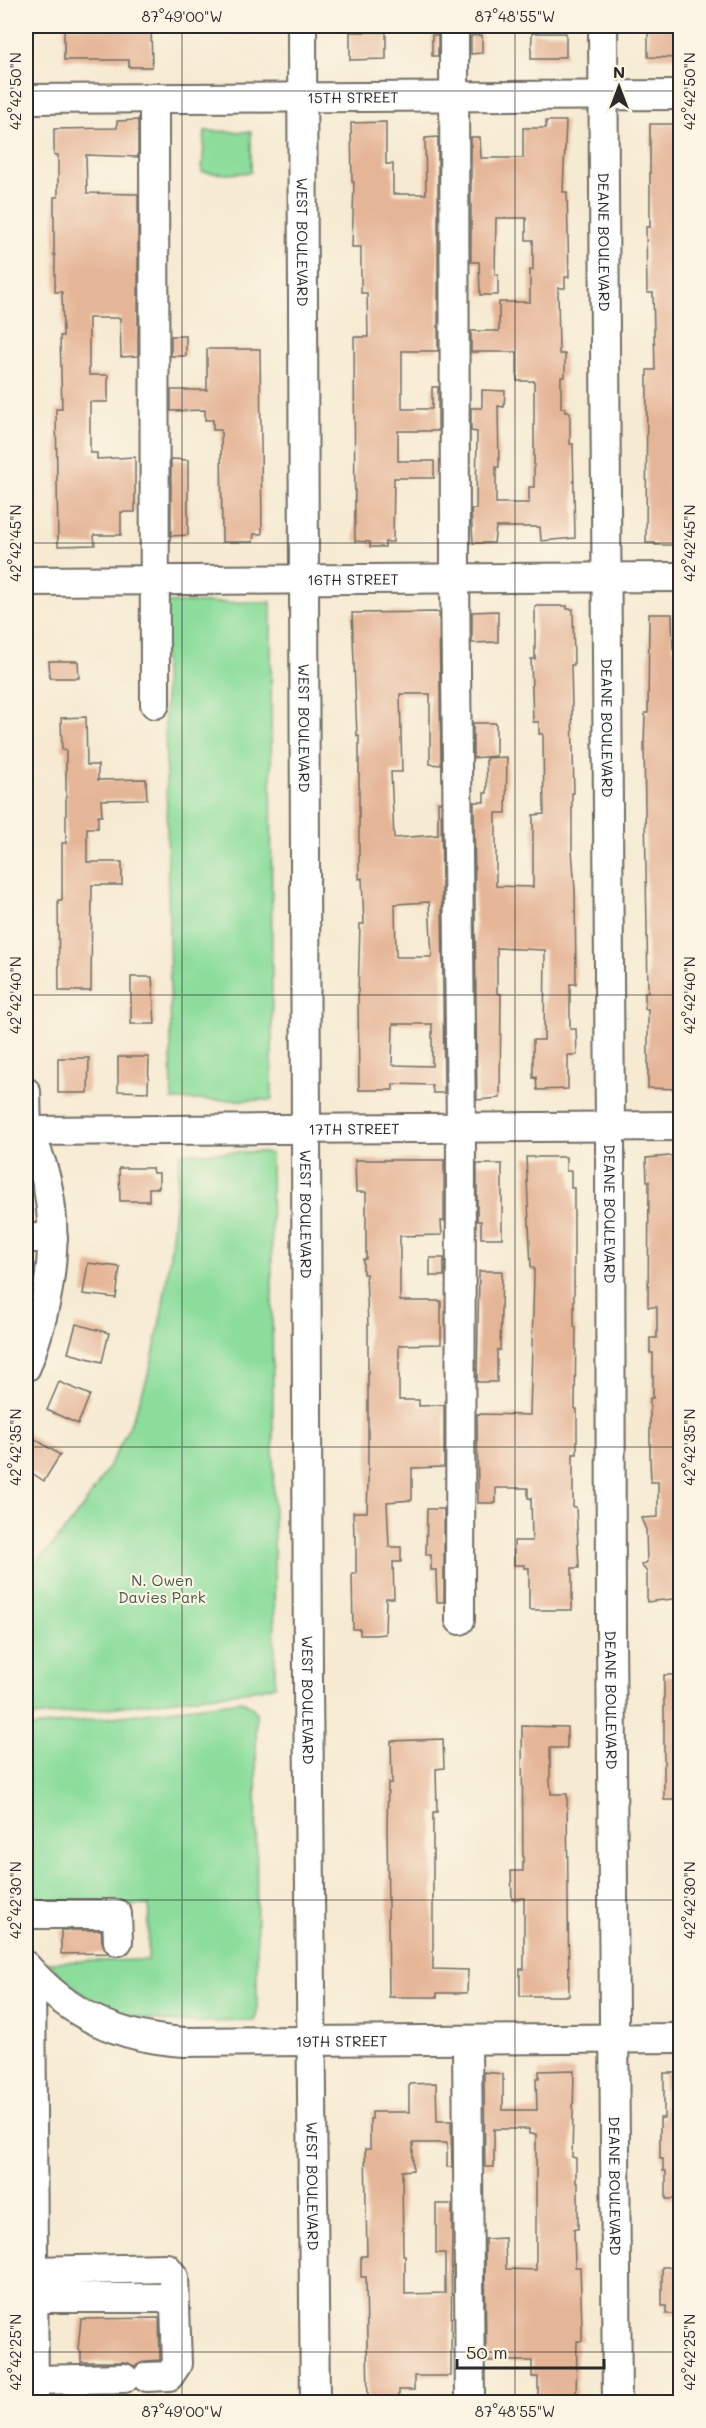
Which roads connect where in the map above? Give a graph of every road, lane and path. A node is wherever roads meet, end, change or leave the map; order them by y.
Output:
1 (302, 26) edge
2 (454, 26) edge
3 (603, 26) edge
4 (603, 95) junction
5 (681, 95) edge
6 (455, 96) junction
7 (303, 97) junction
8 (154, 98) junction
9 (26, 99) edge
10 (607, 577) junction
11 (681, 577) edge
12 (455, 578) junction
13 (305, 579) junction
14 (156, 580) junction
15 (26, 581) edge
16 (155, 704) dead end
17 (26, 1092) edge
18 (681, 1126) edge
19 (461, 1128) junction
20 (610, 1128) junction
21 (26, 1130) edge
22 (308, 1130) junction
23 (39, 1238) edge
24 (26, 1367) edge
25 (460, 1620) dead end
26 (26, 1914) edge
27 (118, 1941) dead end
28 (28, 1969) edge
29 (681, 2038) edge
30 (615, 2039) junction
31 (467, 2040) junction
32 (313, 2041) junction
33 (33, 2285) junction
34 (174, 2298) junction
35 (34, 2391) edge
36 (315, 2403) edge
37 (470, 2403) edge
38 (617, 2403) edge

1 - 7 street, WEST BOULEVARD
2 - 6 street
3 - 4 street, DEANE BOULEVARD
4 - 5 street, 15TH STREET
4 - 6 street, 15TH STREET
4 - 10 street, DEANE BOULEVARD
6 - 7 street, 15TH STREET
6 - 12 street
7 - 8 street, 15TH STREET
7 - 13 street, WEST BOULEVARD
8 - 9 street, 15TH STREET
8 - 14 street
10 - 11 street, 16TH STREET
10 - 12 street, 16TH STREET
10 - 20 street, DEANE BOULEVARD
12 - 13 street, 16TH STREET
12 - 19 street
13 - 14 street, 16TH STREET
13 - 22 street, WEST BOULEVARD
14 - 15 street, 16TH STREET
14 - 16 street
17 - 21 street
18 - 20 street, 17TH STREET
19 - 20 street, 17TH STREET
19 - 22 street, 17TH STREET
19 - 25 street
20 - 30 street, DEANE BOULEVARD
21 - 22 street, 17TH STREET
21 - 23 street
22 - 32 street, WEST BOULEVARD
23 - 24 street
26 - 27 street
28 - 32 street, 19TH STREET
28 - 33 street
29 - 30 street, 19TH STREET
30 - 31 street, 19TH STREET
30 - 38 street, DEANE BOULEVARD
31 - 32 street, 19TH STREET
31 - 37 street
32 - 36 street, WEST BOULEVARD
33 - 34 street
33 - 34 street
33 - 35 street
34 - 35 street

